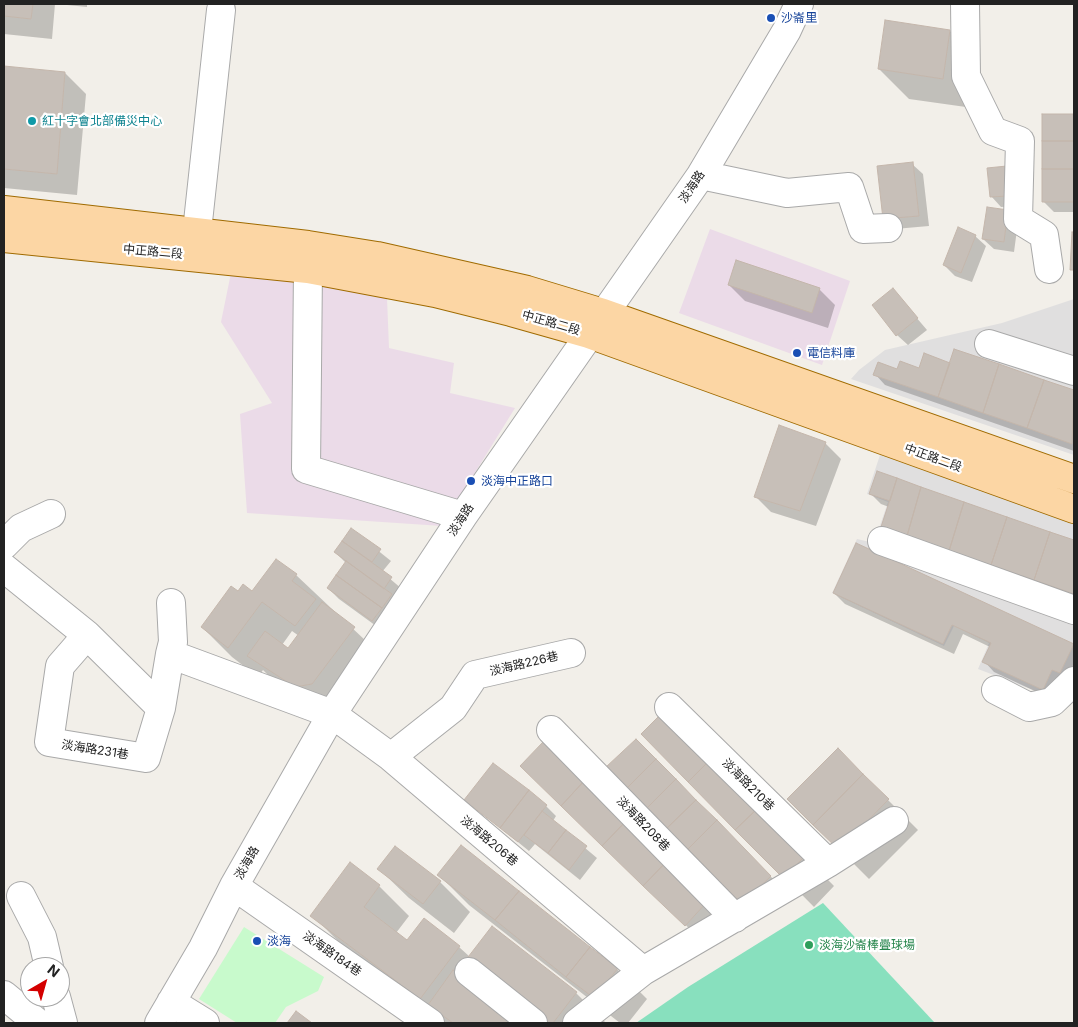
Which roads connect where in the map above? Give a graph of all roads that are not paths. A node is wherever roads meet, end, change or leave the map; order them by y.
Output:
1 (799, 4) edge
2 (966, 4) edge
3 (221, 10) dead end
4 (701, 175) junction
5 (4, 210) edge
6 (888, 228) dead end
7 (197, 231) junction
8 (4, 238) edge
9 (308, 269) junction
10 (1050, 269) dead end
11 (596, 324) junction
12 (989, 344) dead end
13 (1074, 371) edge
14 (1074, 479) edge
15 (1074, 508) edge
16 (51, 514) dead end
17 (464, 516) junction
18 (882, 541) dead end
19 (4, 545) edge
20 (4, 568) edge
21 (171, 603) dead end
22 (1074, 610) edge
23 (87, 634) junction
24 (571, 653) dead end
25 (170, 654) junction
26 (1074, 681) edge
27 (996, 690) dead end
28 (669, 707) dead end
29 (161, 708) junction
30 (332, 714) junction
31 (551, 730) dead end
32 (390, 757) junction
33 (894, 821) dead end
34 (828, 863) junction
35 (234, 886) junction
36 (21, 896) dead end
37 (735, 918) junction
38 (47, 957) edge
39 (643, 971) junction
40 (469, 972) dead end
41 (4, 995) edge
42 (59, 1007) edge
43 (165, 1013) edge
44 (427, 1022) edge
45 (38, 1023) edge
46 (63, 1023) edge
47 (205, 1023) edge
48 (533, 1023) edge
49 (577, 1023) edge

1 - 4 street, 淡海路
2 - 10 street
3 - 7 street
4 - 6 street
4 - 11 street, 淡海路
5 - 7 main road, 中正路二段
7 - 11 main road, 中正路二段
8 - 9 main road, 中正路二段
9 - 11 main road, 中正路二段
9 - 17 street
11 - 14 main road, 中正路二段
11 - 15 main road, 中正路二段
11 - 17 street, 淡海路
12 - 13 street
16 - 19 street
17 - 30 street, 淡海路
18 - 22 street
20 - 23 street
21 - 25 street, 淡海路231巷
23 - 29 street
23 - 29 street, 淡海路231巷
24 - 32 street, 淡海路226巷
25 - 29 street, 淡海路231巷
25 - 30 street
26 - 27 street
28 - 34 street, 淡海路210巷
30 - 32 street, 淡海路206巷
30 - 35 street, 淡海路
31 - 37 street, 淡海路208巷
32 - 39 street, 淡海路206巷
33 - 34 street
34 - 37 street
35 - 43 street, 淡海路
35 - 44 street, 淡海路184巷
36 - 38 street
37 - 39 street
39 - 49 street
40 - 48 street
41 - 45 street
42 - 46 street
43 - 47 street

